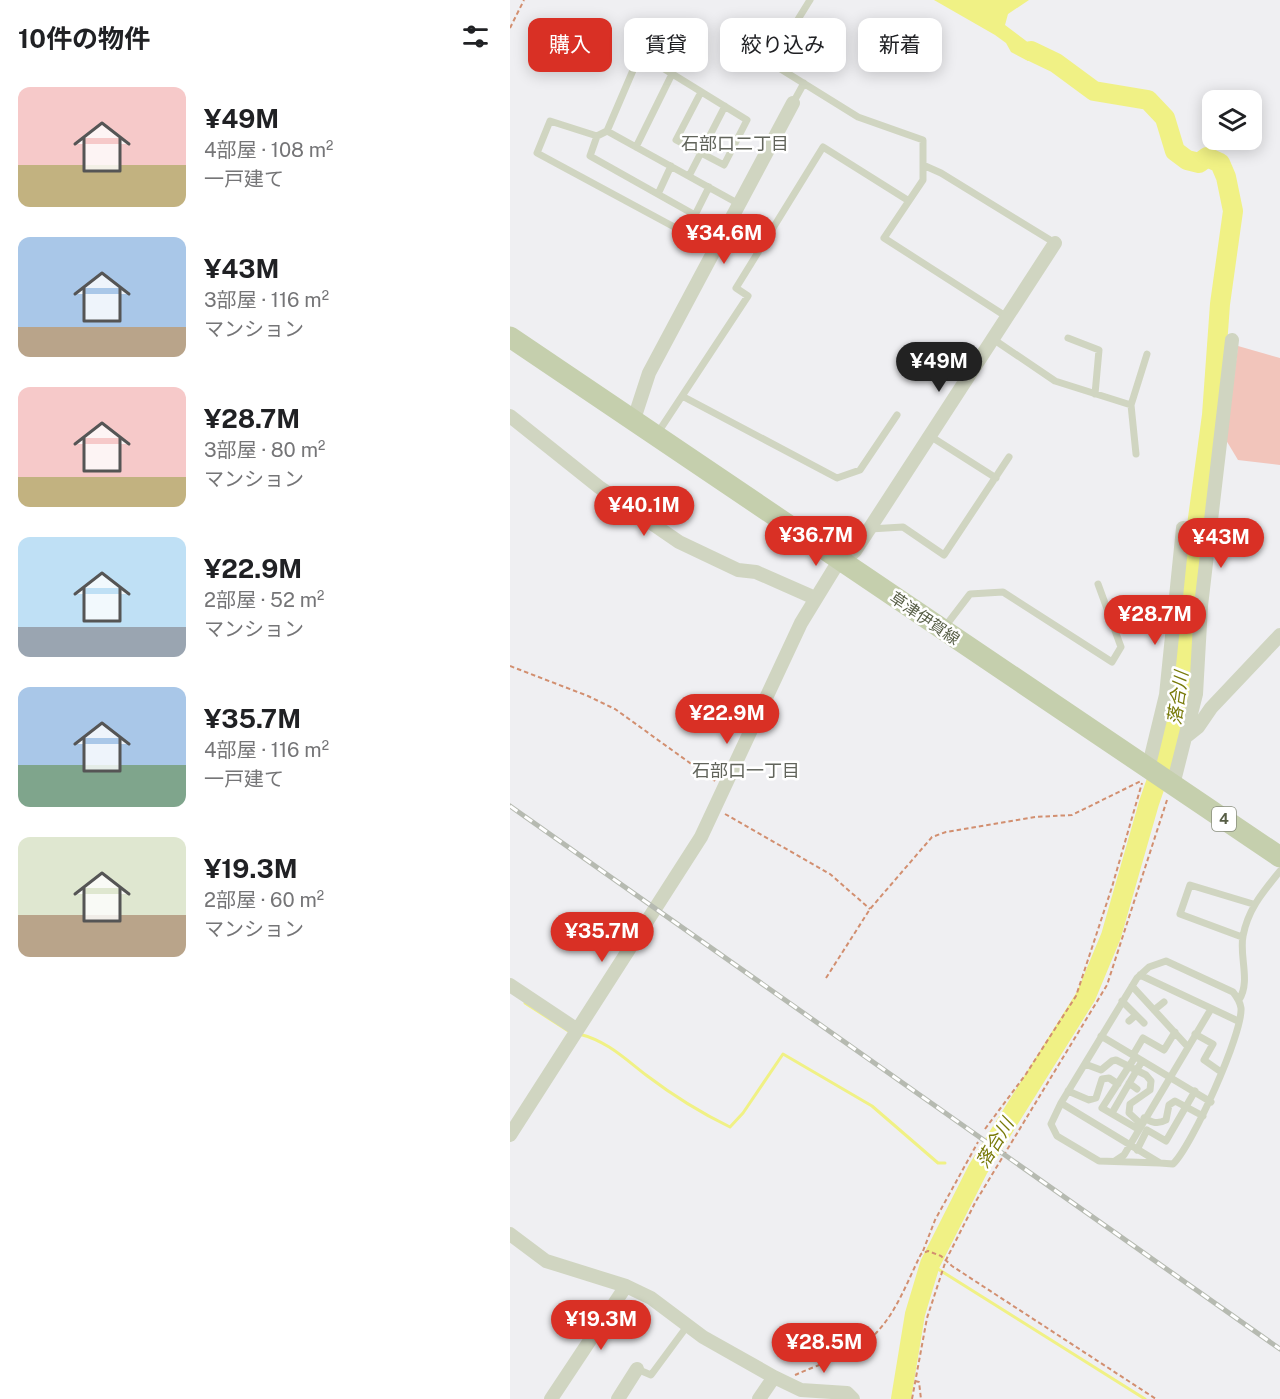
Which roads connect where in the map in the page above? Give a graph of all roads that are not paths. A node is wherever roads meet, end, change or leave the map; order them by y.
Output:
1 (810, 0) edge
2 (672, 74) junction
3 (804, 83) junction
4 (701, 92) junction
5 (794, 103) joint
6 (725, 106) junction
7 (607, 131) junction
8 (597, 136) junction
9 (636, 147) junction
10 (702, 153) junction
11 (923, 165) junction
12 (671, 166) junction
13 (690, 176) junction
14 (709, 187) junction
15 (657, 194) junction
16 (909, 201) junction
17 (739, 204) junction
18 (702, 242) dead end
19 (1055, 243) joint
20 (1007, 317) junction
21 (510, 337) edge
22 (1068, 338) dead end
23 (993, 339) junction
24 (1232, 340) dead end
25 (1147, 354) dead end
26 (1095, 394) junction
27 (682, 396) junction
28 (1131, 405) junction
29 (897, 415) dead end
30 (510, 416) edge
31 (634, 419) junction
32 (657, 434) junction
33 (930, 436) junction
34 (1136, 454) dead end
35 (1009, 457) dead end
36 (996, 478) junction
37 (1183, 528) dead end
38 (870, 529) junction
39 (843, 562) junction
40 (1098, 584) dead end
41 (815, 598) junction
42 (943, 630) junction
43 (1280, 635) edge
44 (1188, 735) junction
45 (1157, 777) junction
46 (1280, 857) edge
47 (1280, 872) edge
48 (1253, 904) junction
49 (1242, 937) junction
50 (1140, 975) junction
51 (510, 985) edge
52 (1132, 986) junction
53 (1239, 1000) junction
54 (1122, 1001) junction
55 (1164, 1002) dead end
56 (1211, 1009) junction
57 (1154, 1010) junction
58 (1136, 1015) junction
59 (1238, 1021) junction
60 (1129, 1022) dead end
61 (1144, 1023) dead end
62 (576, 1029) junction
63 (1175, 1032) junction
64 (1195, 1034) junction
65 (1101, 1036) junction
66 (1188, 1047) junction
67 (1137, 1057) junction
68 (1084, 1064) junction
69 (1132, 1069) junction
70 (1221, 1072) junction
71 (1170, 1077) junction
72 (1129, 1083) junction
73 (1118, 1084) junction
74 (1137, 1089) dead end
75 (1068, 1091) junction
76 (1195, 1091) junction
77 (1211, 1102) junction
78 (1061, 1103) junction
79 (1186, 1106) junction
80 (1112, 1113) junction
81 (1203, 1116) junction
82 (1141, 1124) junction
83 (510, 1136) edge
84 (1128, 1145) junction
85 (1137, 1150) junction
86 (1114, 1161) junction
87 (1160, 1163) junction
88 (510, 1234) edge
89 (626, 1286) junction
90 (688, 1325) junction
91 (637, 1369) joint
92 (774, 1377) junction
93 (551, 1399) edge
94 (618, 1399) edge
95 (759, 1399) edge
96 (853, 1399) edge

1 - 3 lane
2 - 4 lane
2 - 7 lane
2 - 9 lane
3 - 5 lane
3 - 11 lane
4 - 6 lane
4 - 10 lane
5 - 17 street
6 - 10 lane
6 - 10 lane
7 - 8 lane
7 - 9 lane
8 - 15 lane
8 - 18 lane
9 - 12 lane
10 - 13 lane
11 - 16 lane
11 - 19 lane
12 - 13 lane
12 - 15 lane
13 - 14 lane
14 - 15 lane
14 - 17 lane
16 - 20 lane
16 - 27 lane
17 - 31 street
19 - 20 street
20 - 23 street
21 - 31 main road, 草津伊賀線 / 4
22 - 26 lane
23 - 26 lane
23 - 33 street
24 - 44 street
25 - 28 lane
26 - 28 lane
27 - 29 lane
27 - 32 lane
28 - 34 lane
30 - 41 street
31 - 32 main road, 草津伊賀線 / 4
32 - 39 main road, 草津伊賀線 / 4
33 - 36 lane
33 - 38 street
35 - 36 lane
36 - 38 lane
37 - 45 street
38 - 39 street
39 - 41 street
39 - 42 main road, 草津伊賀線 / 4
40 - 42 lane
41 - 62 street
42 - 45 main road, 草津伊賀線 / 4
43 - 44 street
44 - 45 street
45 - 46 main road, 草津伊賀線 / 4
47 - 48 lane
48 - 49 lane
48 - 49 lane
49 - 53 lane
50 - 52 lane
50 - 53 lane
50 - 56 lane
51 - 62 street
52 - 54 lane
52 - 57 lane
53 - 59 lane
54 - 58 lane
54 - 65 lane
55 - 57 lane
56 - 59 lane
56 - 64 lane
57 - 63 lane
58 - 60 lane
58 - 61 lane
59 - 70 lane
62 - 83 street
63 - 66 lane
63 - 67 lane
64 - 66 lane
64 - 70 lane
65 - 67 lane
65 - 68 lane
66 - 71 lane
67 - 69 lane
67 - 71 lane
68 - 69 lane
68 - 75 lane
69 - 72 lane
69 - 73 lane
69 - 82 lane
70 - 77 lane
71 - 76 lane
71 - 82 lane
72 - 74 lane
72 - 80 lane
73 - 75 lane
73 - 80 lane
75 - 78 lane
76 - 77 lane
76 - 79 lane
77 - 81 lane
78 - 84 lane
78 - 86 lane
79 - 81 lane
79 - 82 lane
79 - 85 lane
80 - 82 lane
81 - 87 lane
82 - 84 lane
84 - 85 lane
84 - 86 lane
85 - 87 lane
86 - 87 lane
88 - 89 street
89 - 90 street
89 - 93 street
90 - 91 lane
90 - 92 street
91 - 94 street
92 - 95 street
92 - 96 street

